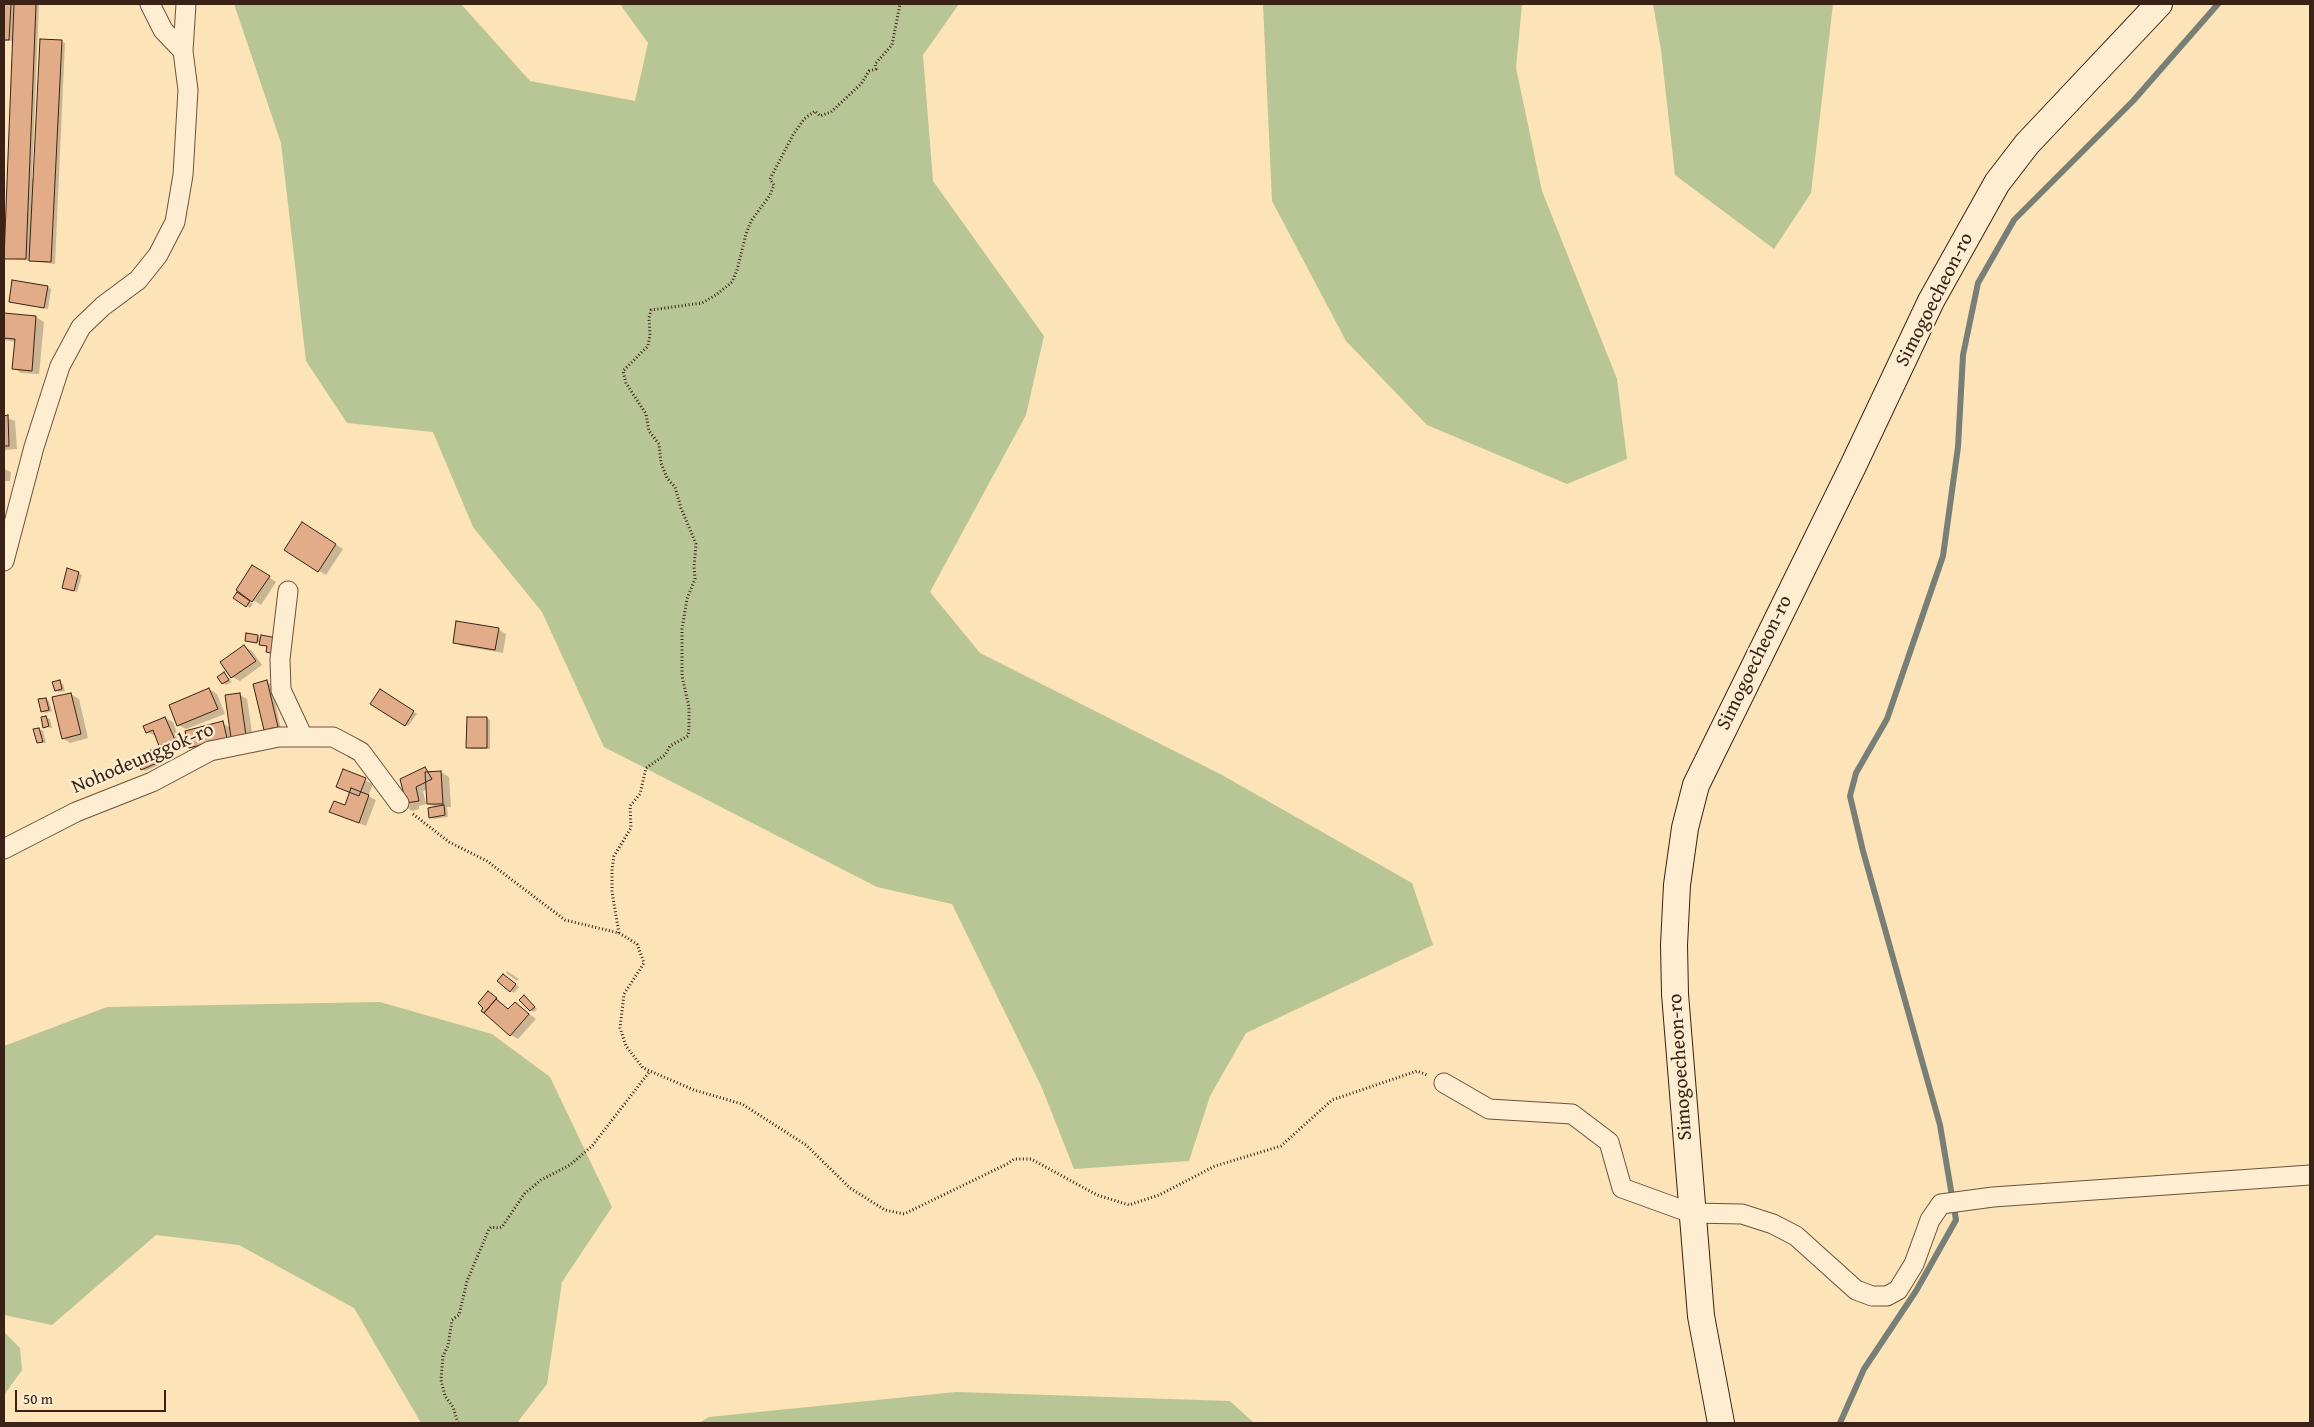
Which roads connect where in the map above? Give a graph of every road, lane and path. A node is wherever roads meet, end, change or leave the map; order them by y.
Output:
1 (150, 4) edge
2 (186, 4) edge
3 (900, 4) edge
4 (2159, 4) edge
5 (183, 51) junction
6 (4, 561) edge
7 (288, 591) dead end
8 (303, 737) junction
9 (399, 803) joint
10 (4, 849) edge
11 (619, 933) junction
12 (650, 1071) junction
13 (1444, 1083) joint
14 (2310, 1175) edge
15 (1691, 1213) junction
16 (458, 1423) edge
17 (1721, 1423) edge

1 - 5 street
2 - 5 street
3 - 11 path
4 - 15 street, Simogoecheon-ro
5 - 6 street
7 - 8 street
8 - 9 street, Nohodeunggok-ro
8 - 10 street, Nohodeunggok-ro
9 - 11 path
11 - 12 path
12 - 13 path
12 - 16 path
13 - 15 street
14 - 15 street
15 - 17 street, Simogoecheon-ro

